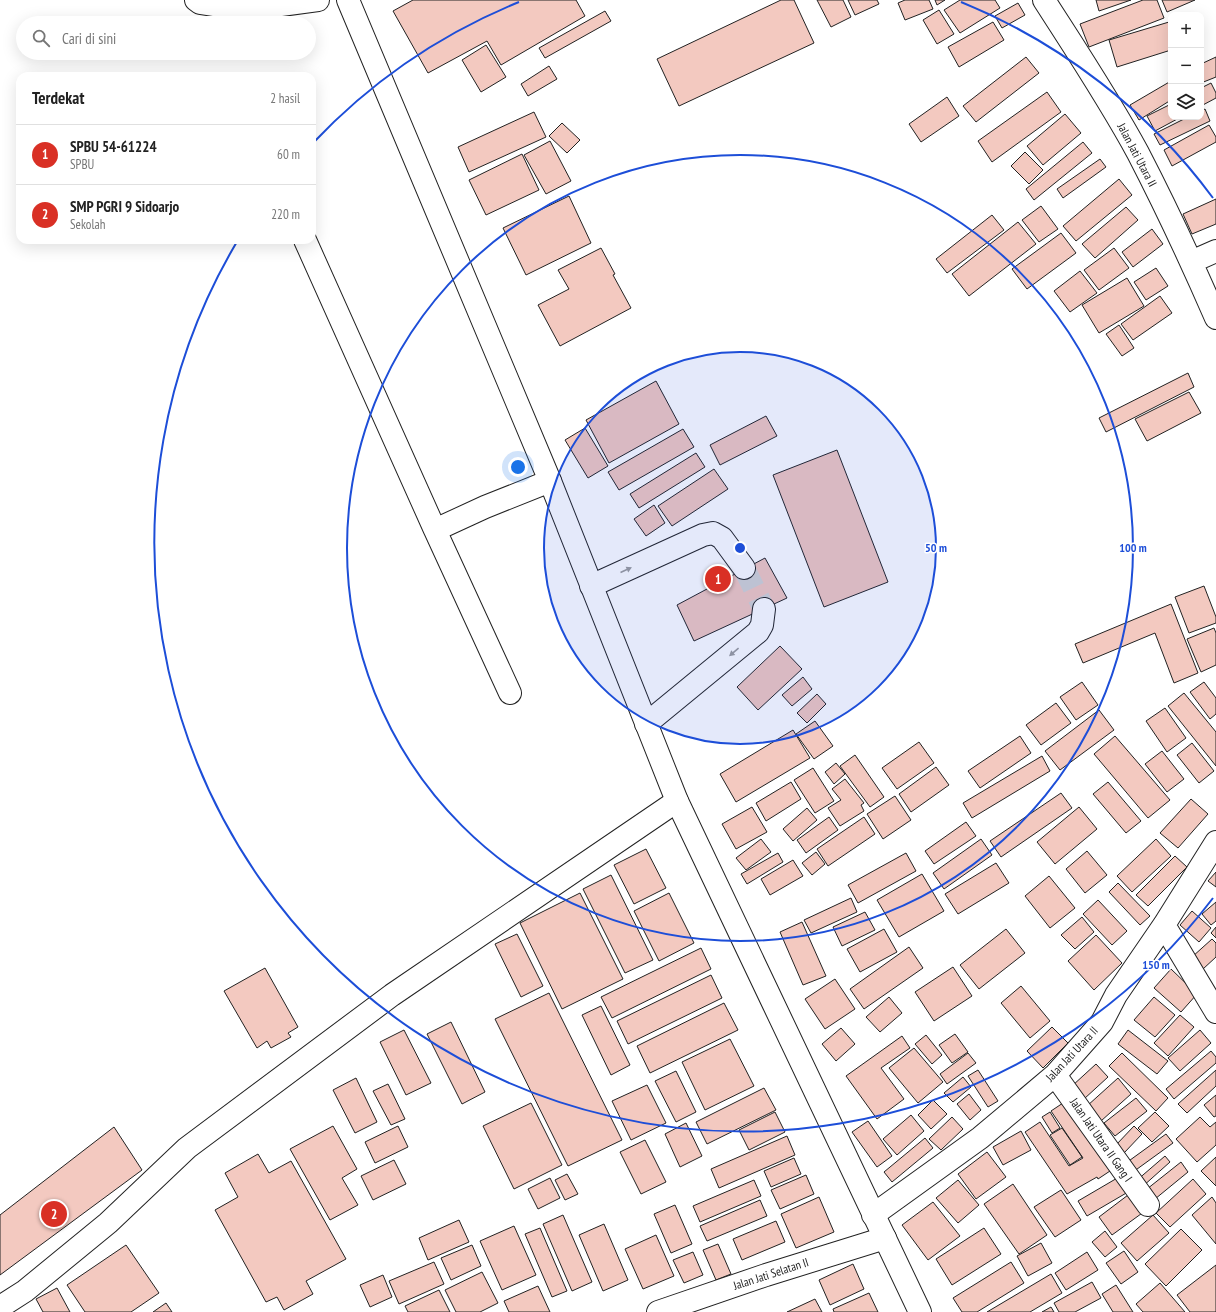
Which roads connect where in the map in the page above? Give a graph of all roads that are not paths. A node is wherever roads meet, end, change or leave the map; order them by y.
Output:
1 (196, 0) edge
2 (318, 0) edge
3 (348, 0) edge
4 (1044, 0) edge
5 (308, 244) edge
6 (1216, 251) edge
7 (1191, 262) junction
8 (1216, 318) edge
9 (550, 481) junction
10 (435, 530) junction
11 (744, 568) tunnel mouth
12 (591, 586) junction
13 (764, 609) tunnel mouth
14 (510, 693) dead end
15 (646, 724) junction
16 (677, 801) junction
17 (1216, 842) edge
18 (1164, 925) junction
19 (1216, 1012) edge
20 (1055, 1075) junction
21 (1148, 1205) dead end
22 (873, 1214) junction
23 (884, 1238) junction
24 (0, 1306) edge
25 (658, 1312) edge
26 (920, 1312) edge

1 - 2 street
3 - 9 street
4 - 7 street, Jalan Jati Utara II
5 - 10 street
6 - 7 street
7 - 8 street, Jalan Jati Utara II
9 - 10 street
9 - 12 street
10 - 14 street
12 -> 11 street
12 - 15 street
13 -> 15 street
15 - 16 street
16 - 22 street
16 - 24 street
17 - 18 street, Jalan Jati Utara II
18 - 19 street
18 - 20 street, Jalan Jati Utara II
20 - 21 street, Jalan Jati Utara II Gang I
20 - 22 street, Jalan Jati Utara II
22 - 23 street
23 - 25 street, Jalan Jati Selatan II
23 - 26 street

